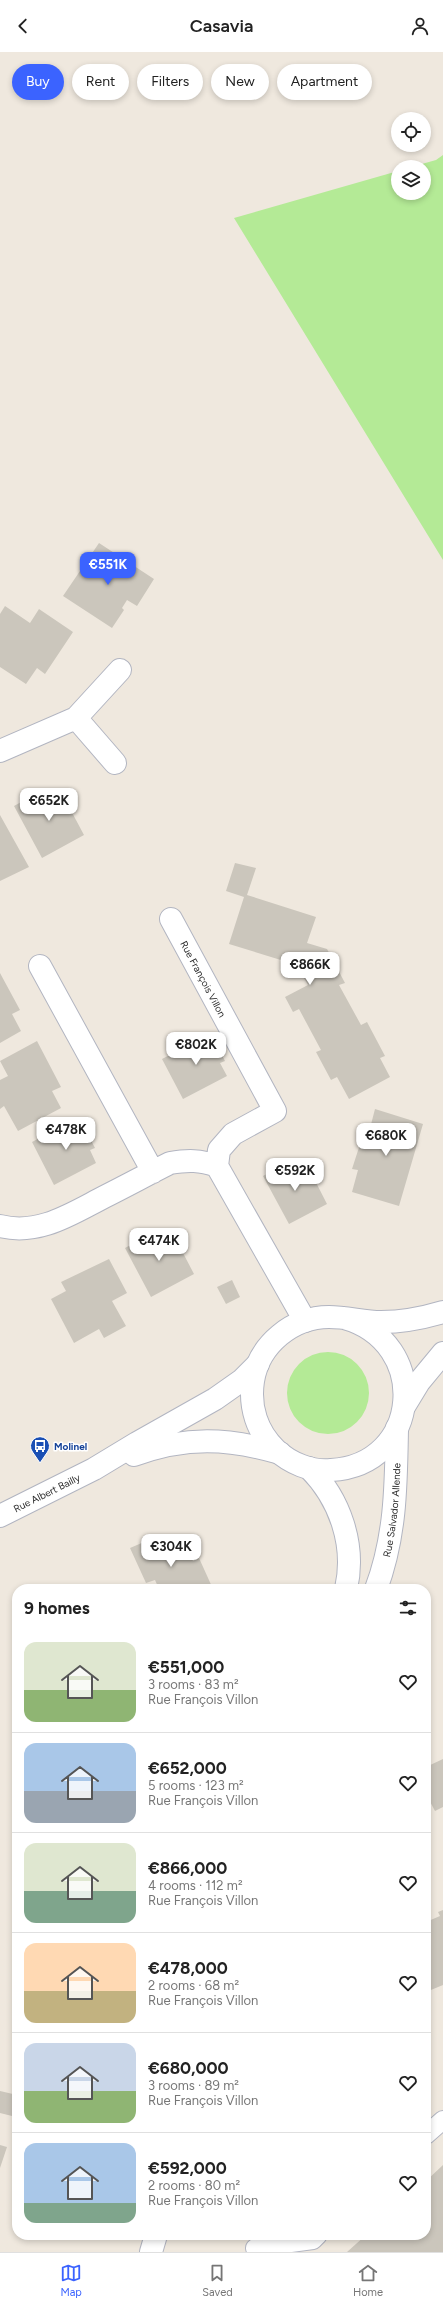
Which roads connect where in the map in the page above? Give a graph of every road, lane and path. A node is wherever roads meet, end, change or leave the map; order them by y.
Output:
1 (120, 670) dead end
2 (76, 718) junction
3 (0, 751) edge
4 (115, 763) dead end
5 (171, 919) dead end
6 (40, 966) dead end
7 (217, 1166) junction
8 (152, 1172) junction
9 (0, 1226) edge
10 (443, 1312) edge
11 (344, 1318) junction
12 (305, 1321) junction
13 (443, 1353) edge
14 (258, 1364) junction
15 (405, 1405) junction
16 (397, 1428) junction
17 (280, 1453) junction
18 (309, 1468) junction
19 (94, 1469) junction
20 (0, 1516) edge
21 (346, 1584) edge
22 (378, 1584) edge
23 (443, 2120) edge
24 (431, 2131) edge
25 (155, 2240) edge
26 (313, 2240) edge
27 (256, 2245) edge
28 (151, 2252) edge

1 - 2 main road
2 - 3 main road
2 - 4 main road
5 - 7 main road, Rue François Villon
6 - 8 main road
7 - 8 main road
7 - 12 main road
8 - 9 main road
10 - 11 main road
11 - 12 main road
11 - 15 main road
12 - 14 main road
13 - 15 main road
14 - 17 main road
14 - 19 main road
15 - 16 main road
16 - 18 main road
16 - 22 main road, Rue Salvador Allende
17 - 18 main road
17 - 19 main road
18 - 21 main road
19 - 20 main road, Rue Albert Bailly
23 - 24 lane
25 - 28 main road
26 - 27 lane

